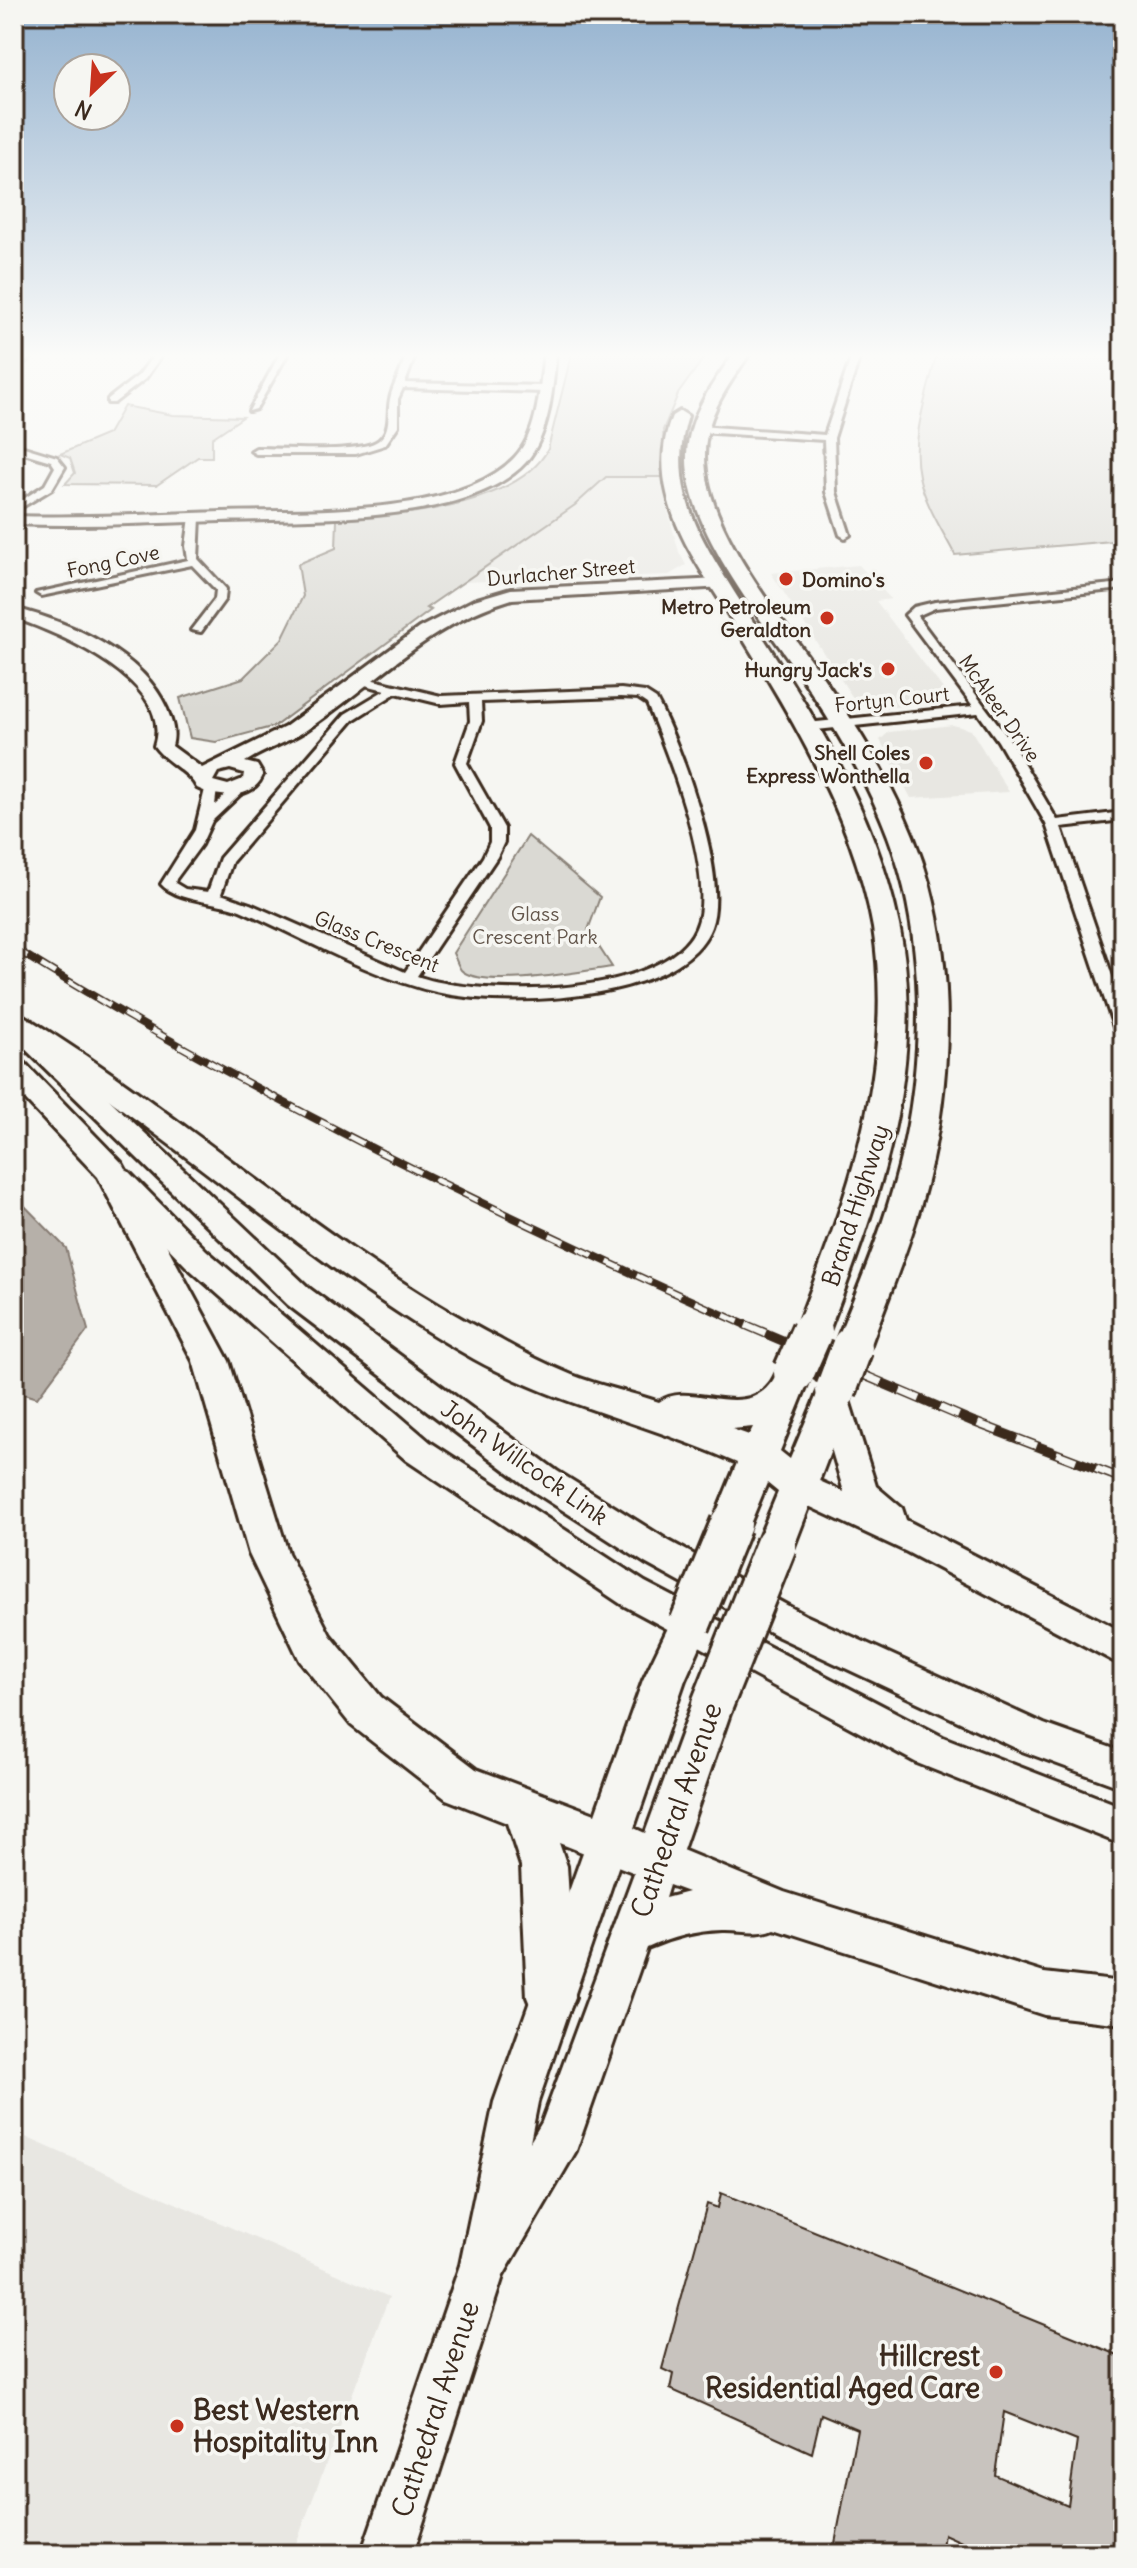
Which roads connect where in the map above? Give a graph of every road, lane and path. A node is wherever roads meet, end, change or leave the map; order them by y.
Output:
1 (60, 472) edge
2 (505, 472) edge
3 (673, 472) edge
4 (698, 472) edge
5 (830, 472) edge
6 (14, 509) edge
7 (195, 517) junction
8 (14, 520) edge
9 (845, 535) dead end
10 (192, 562) junction
11 (748, 582) junction
12 (720, 584) junction
13 (1123, 586) edge
14 (41, 593) dead end
15 (14, 613) edge
16 (197, 630) dead end
17 (357, 680) junction
18 (393, 690) junction
19 (475, 700) junction
20 (981, 709) junction
21 (844, 724) junction
22 (807, 727) junction
23 (278, 739) junction
24 (251, 769) junction
25 (215, 774) junction
26 (242, 787) junction
27 (1123, 816) edge
28 (209, 818) junction
29 (1053, 824) junction
30 (213, 897) junction
31 (408, 978) junction
32 (14, 1023) edge
33 (1123, 1030) edge
34 (14, 1070) edge
35 (111, 1171) junction
36 (852, 1347) joint
37 (790, 1383) junction
38 (834, 1393) junction
39 (634, 1408) junction
40 (758, 1456) junction
41 (797, 1485) junction
42 (919, 1542) junction
43 (1123, 1650) edge
44 (1123, 1770) edge
45 (525, 1812) junction
46 (1123, 1826) edge
47 (607, 1841) junction
48 (658, 1860) junction
49 (784, 1912) junction
50 (632, 1934) junction
51 (551, 1997) junction
52 (1123, 2003) edge
53 (483, 2265) junction
54 (387, 2554) edge

1 - 6 street
2 - 7 street
3 - 12 highway, Brand Highway
4 - 11 highway, Brand Highway
5 - 9 street
7 - 8 street
7 - 10 street
10 - 14 street, Fong Cove
10 - 16 street
11 - 12 street, Durlacher Street
11 - 21 highway, Brand Highway
12 - 17 street, Durlacher Street
12 - 22 highway, Brand Highway
13 - 20 street, McAleer Drive
15 - 25 street
17 - 18 street, Glass Crescent
17 - 23 street, Durlacher Street
18 - 19 street, Glass Crescent
18 - 30 street
19 - 31 street
19 - 31 street, Glass Crescent
20 - 21 street, Fortyn Court
20 - 29 street, McAleer Drive
21 - 22 street, Fortyn Court
21 - 36 highway, Brand Highway
22 - 37 highway, Brand Highway, bridge
23 - 24 street, Durlacher Street
23 - 25 street, Durlacher Street
24 - 25 street
24 - 26 street, Durlacher Street
25 - 26 street
25 - 28 street
26 - 28 street
27 - 29 street
28 - 30 street, Glass Crescent
29 - 33 street, McAleer Drive
30 - 31 street, Glass Crescent
32 - 39 highway
32 - 44 main road, John Willcock Link
34 - 35 highway
35 - 45 highway
35 - 46 main road, John Willcock Link
36 - 38 highway, Cathedral Avenue, bridge
37 - 39 highway
37 - 40 highway, Brand Highway
38 - 41 highway, Cathedral Avenue
38 - 42 main road
39 - 40 highway
40 - 41 highway
40 - 47 highway, Brand Highway, bridge
41 - 42 main road
41 - 48 highway, Cathedral Avenue, bridge
42 - 43 main road
45 - 47 highway
45 - 51 highway
47 - 48 highway
47 - 51 main road, Cathedral Avenue
48 - 49 main road
48 - 50 main road, Cathedral Avenue
49 - 50 main road
49 - 52 main road
50 - 53 main road, Cathedral Avenue
51 - 53 main road, Cathedral Avenue
53 - 54 main road, Cathedral Avenue

